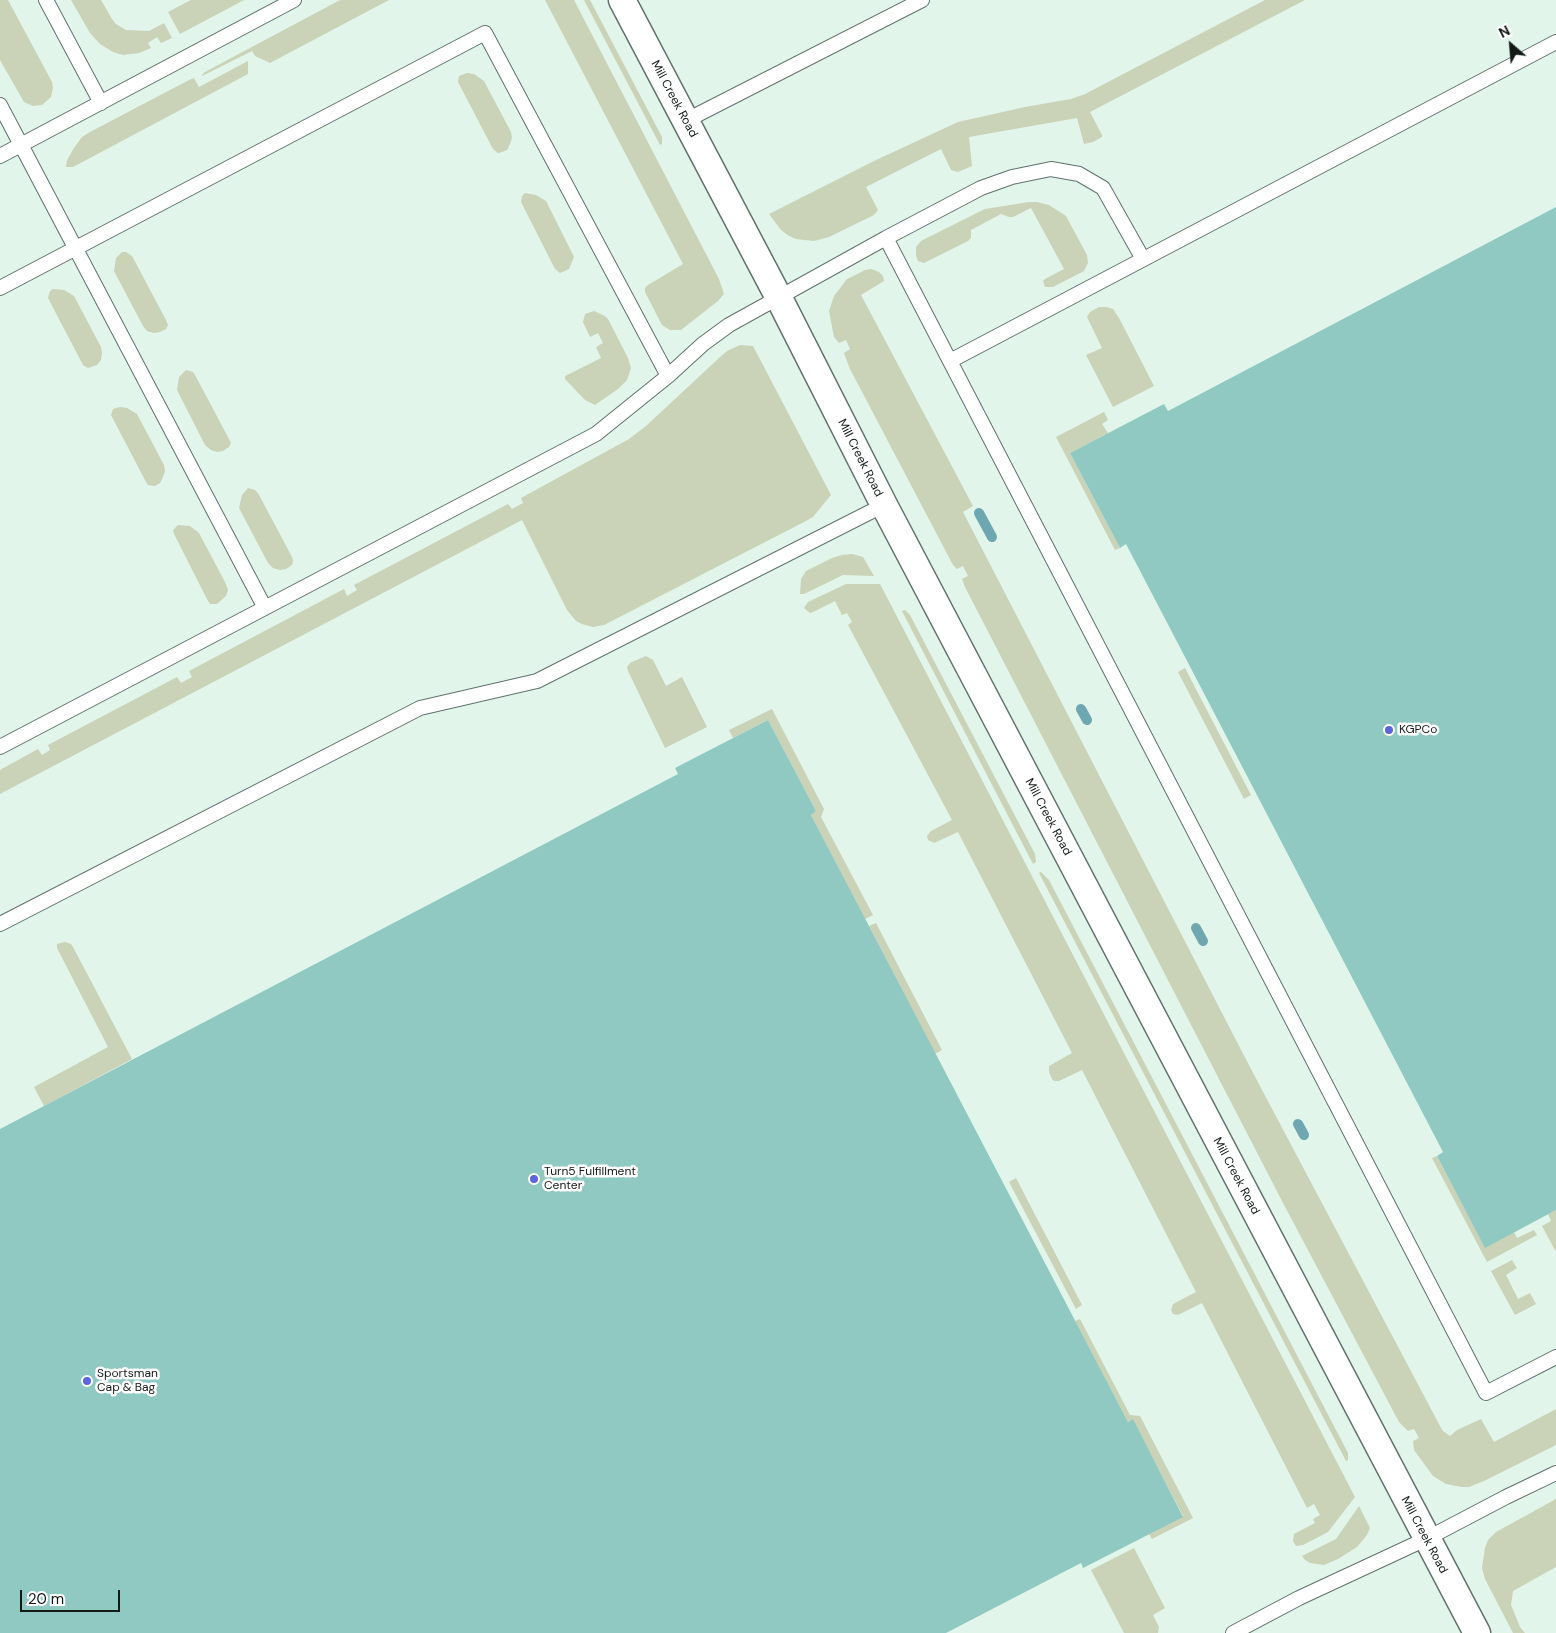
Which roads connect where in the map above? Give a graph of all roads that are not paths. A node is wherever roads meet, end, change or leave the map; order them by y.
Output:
1 (46, 0) edge
2 (294, 0) edge
3 (622, 0) edge
4 (922, 0) edge
5 (1556, 42) edge
6 (101, 103) junction
7 (0, 105) edge
8 (685, 120) junction
9 (21, 144) junction
10 (0, 156) edge
11 (886, 238) junction
12 (75, 249) junction
13 (1143, 259) junction
14 (0, 288) edge
15 (778, 298) junction
16 (950, 360) junction
17 (668, 376) junction
18 (884, 505) junction
19 (266, 608) junction
20 (0, 747) edge
21 (0, 924) edge
22 (1556, 1357) edge
23 (1556, 1473) edge
24 (1426, 1539) junction
25 (1233, 1633) edge
26 (1477, 1633) edge

1 - 6 lane
2 - 6 lane
3 - 8 street, Mill Creek Road
4 - 8 lane
5 - 13 lane
6 - 9 lane
7 - 9 lane
8 - 15 street, Mill Creek Road
9 - 10 lane
9 - 12 lane
11 - 13 lane
11 - 15 lane
11 - 16 lane
12 - 14 lane
12 - 17 lane
12 - 19 lane
13 - 16 lane
15 - 17 lane
15 - 18 street, Mill Creek Road
16 - 22 lane
17 - 19 lane
18 - 21 lane
18 - 24 street, Mill Creek Road
19 - 20 lane
23 - 24 lane
24 - 25 lane
24 - 26 street, Mill Creek Road

